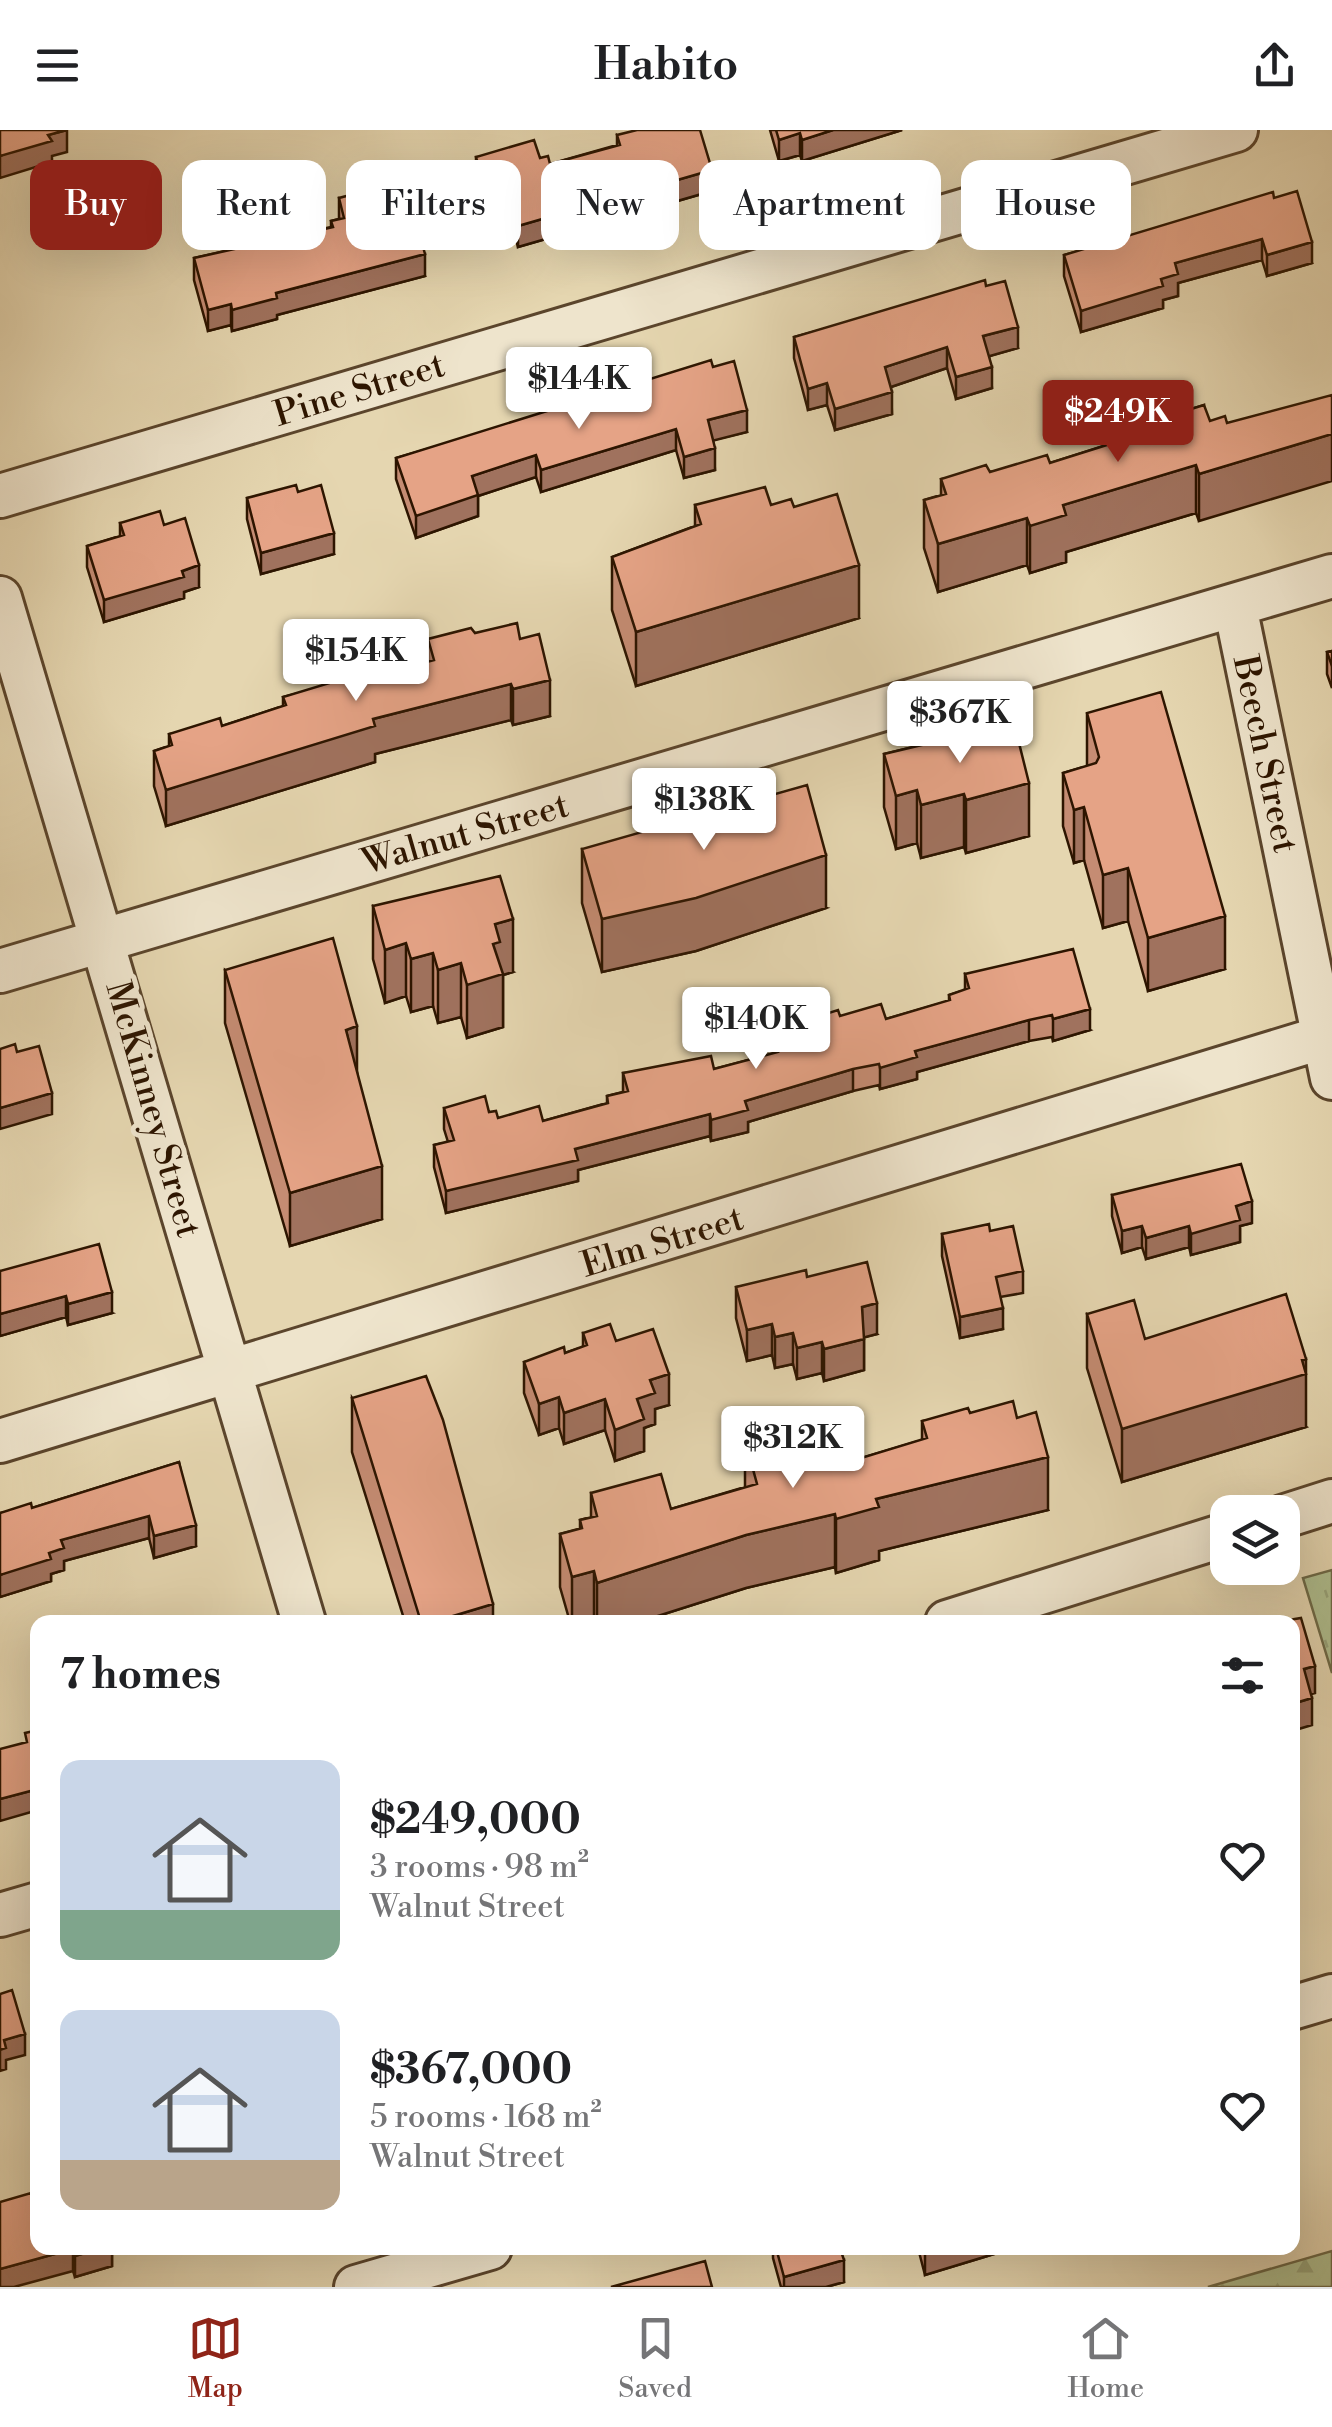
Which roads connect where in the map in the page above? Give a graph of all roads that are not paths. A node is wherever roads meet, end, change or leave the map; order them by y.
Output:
1 (1236, 130) edge
2 (1116, 146) edge
3 (0, 496) edge
4 (1332, 576) edge
5 (0, 598) edge
6 (1235, 606) junction
7 (104, 939) junction
8 (0, 971) edge
9 (1328, 1058) edge
10 (232, 1374) junction
11 (0, 1441) edge
12 (1332, 1501) edge
13 (1300, 1511) edge
14 (1210, 1540) edge
15 (302, 1615) edge
16 (969, 1615) edge
17 (30, 1906) edge
18 (0, 1915) edge
19 (1332, 1996) edge
20 (1300, 2006) edge
21 (466, 2255) edge
22 (356, 2287) edge

1 - 2 street, Pine Street
2 - 3 street, Pine Street
4 - 6 street, Walnut Street
5 - 7 street, McKinney Street
6 - 7 street, Walnut Street
6 - 9 street, Beech Street
7 - 8 street, Walnut Street
7 - 10 street, McKinney Street
9 - 10 street, Elm Street
10 - 11 street, Elm Street
10 - 15 street, McKinney Street
12 - 13 street
14 - 16 street
17 - 18 street
19 - 20 street
21 - 22 street

